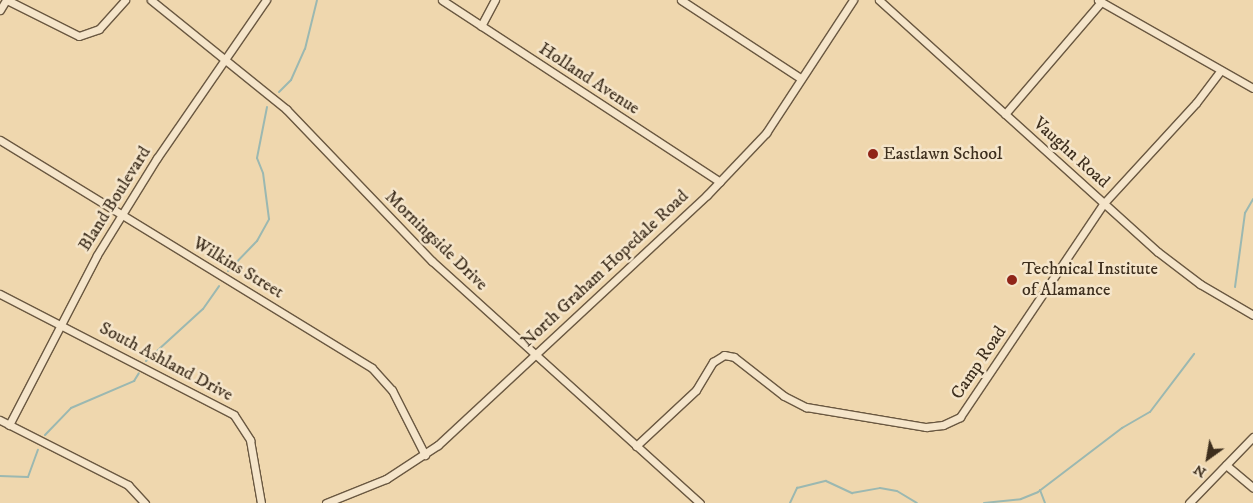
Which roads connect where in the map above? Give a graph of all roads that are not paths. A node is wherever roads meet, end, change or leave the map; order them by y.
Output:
1 (6, 0) edge
2 (124, 0) edge
3 (152, 0) edge
4 (266, 0) edge
5 (442, 0) edge
6 (495, 0) edge
7 (681, 0) edge
8 (853, 0) edge
9 (879, 0) edge
10 (1099, 1) edge
11 (0, 10) edge
12 (481, 26) junction
13 (225, 59) junction
14 (1221, 70) junction
15 (800, 78) junction
16 (1253, 88) edge
17 (1005, 114) junction
18 (0, 140) edge
19 (720, 182) junction
20 (1104, 203) junction
21 (122, 215) junction
22 (0, 294) edge
23 (1253, 305) edge
24 (1251, 314) edge
25 (60, 324) junction
26 (534, 356) junction
27 (0, 420) edge
28 (9, 424) junction
29 (1253, 437) edge
30 (636, 446) junction
31 (425, 455) junction
32 (1226, 465) junction
33 (1253, 488) edge
34 (145, 503) edge
35 (261, 503) edge
36 (326, 503) edge
37 (700, 503) edge
38 (1188, 503) edge

1 - 2 street
1 - 11 street
3 - 13 street, Morningside Drive
4 - 13 street, Bland Boulevard
5 - 12 street, Holland Avenue
6 - 12 street
7 - 15 street
8 - 15 street, North Graham Hopedale Road
9 - 17 street, Vaughn Road
10 - 14 street
10 - 17 street
12 - 19 street, Holland Avenue
13 - 21 street, Bland Boulevard
13 - 26 street, Morningside Drive
14 - 16 street
14 - 20 street, Camp Road
15 - 19 street, North Graham Hopedale Road
17 - 20 street, Vaughn Road
18 - 21 street, Wilkins Street
19 - 26 street, North Graham Hopedale Road
20 - 24 street, Vaughn Road
20 - 30 street, Camp Road
21 - 25 street, Bland Boulevard
21 - 31 street, Wilkins Street
22 - 25 street, South Ashland Drive
23 - 24 street
25 - 28 street, Bland Boulevard
25 - 35 street, South Ashland Drive
26 - 30 street, Morningside Drive
26 - 31 street, North Graham Hopedale Road
27 - 28 street
28 - 34 street
29 - 32 street
30 - 37 street, Morningside Drive
31 - 36 street, North Graham Hopedale Road
32 - 33 street
32 - 38 street

